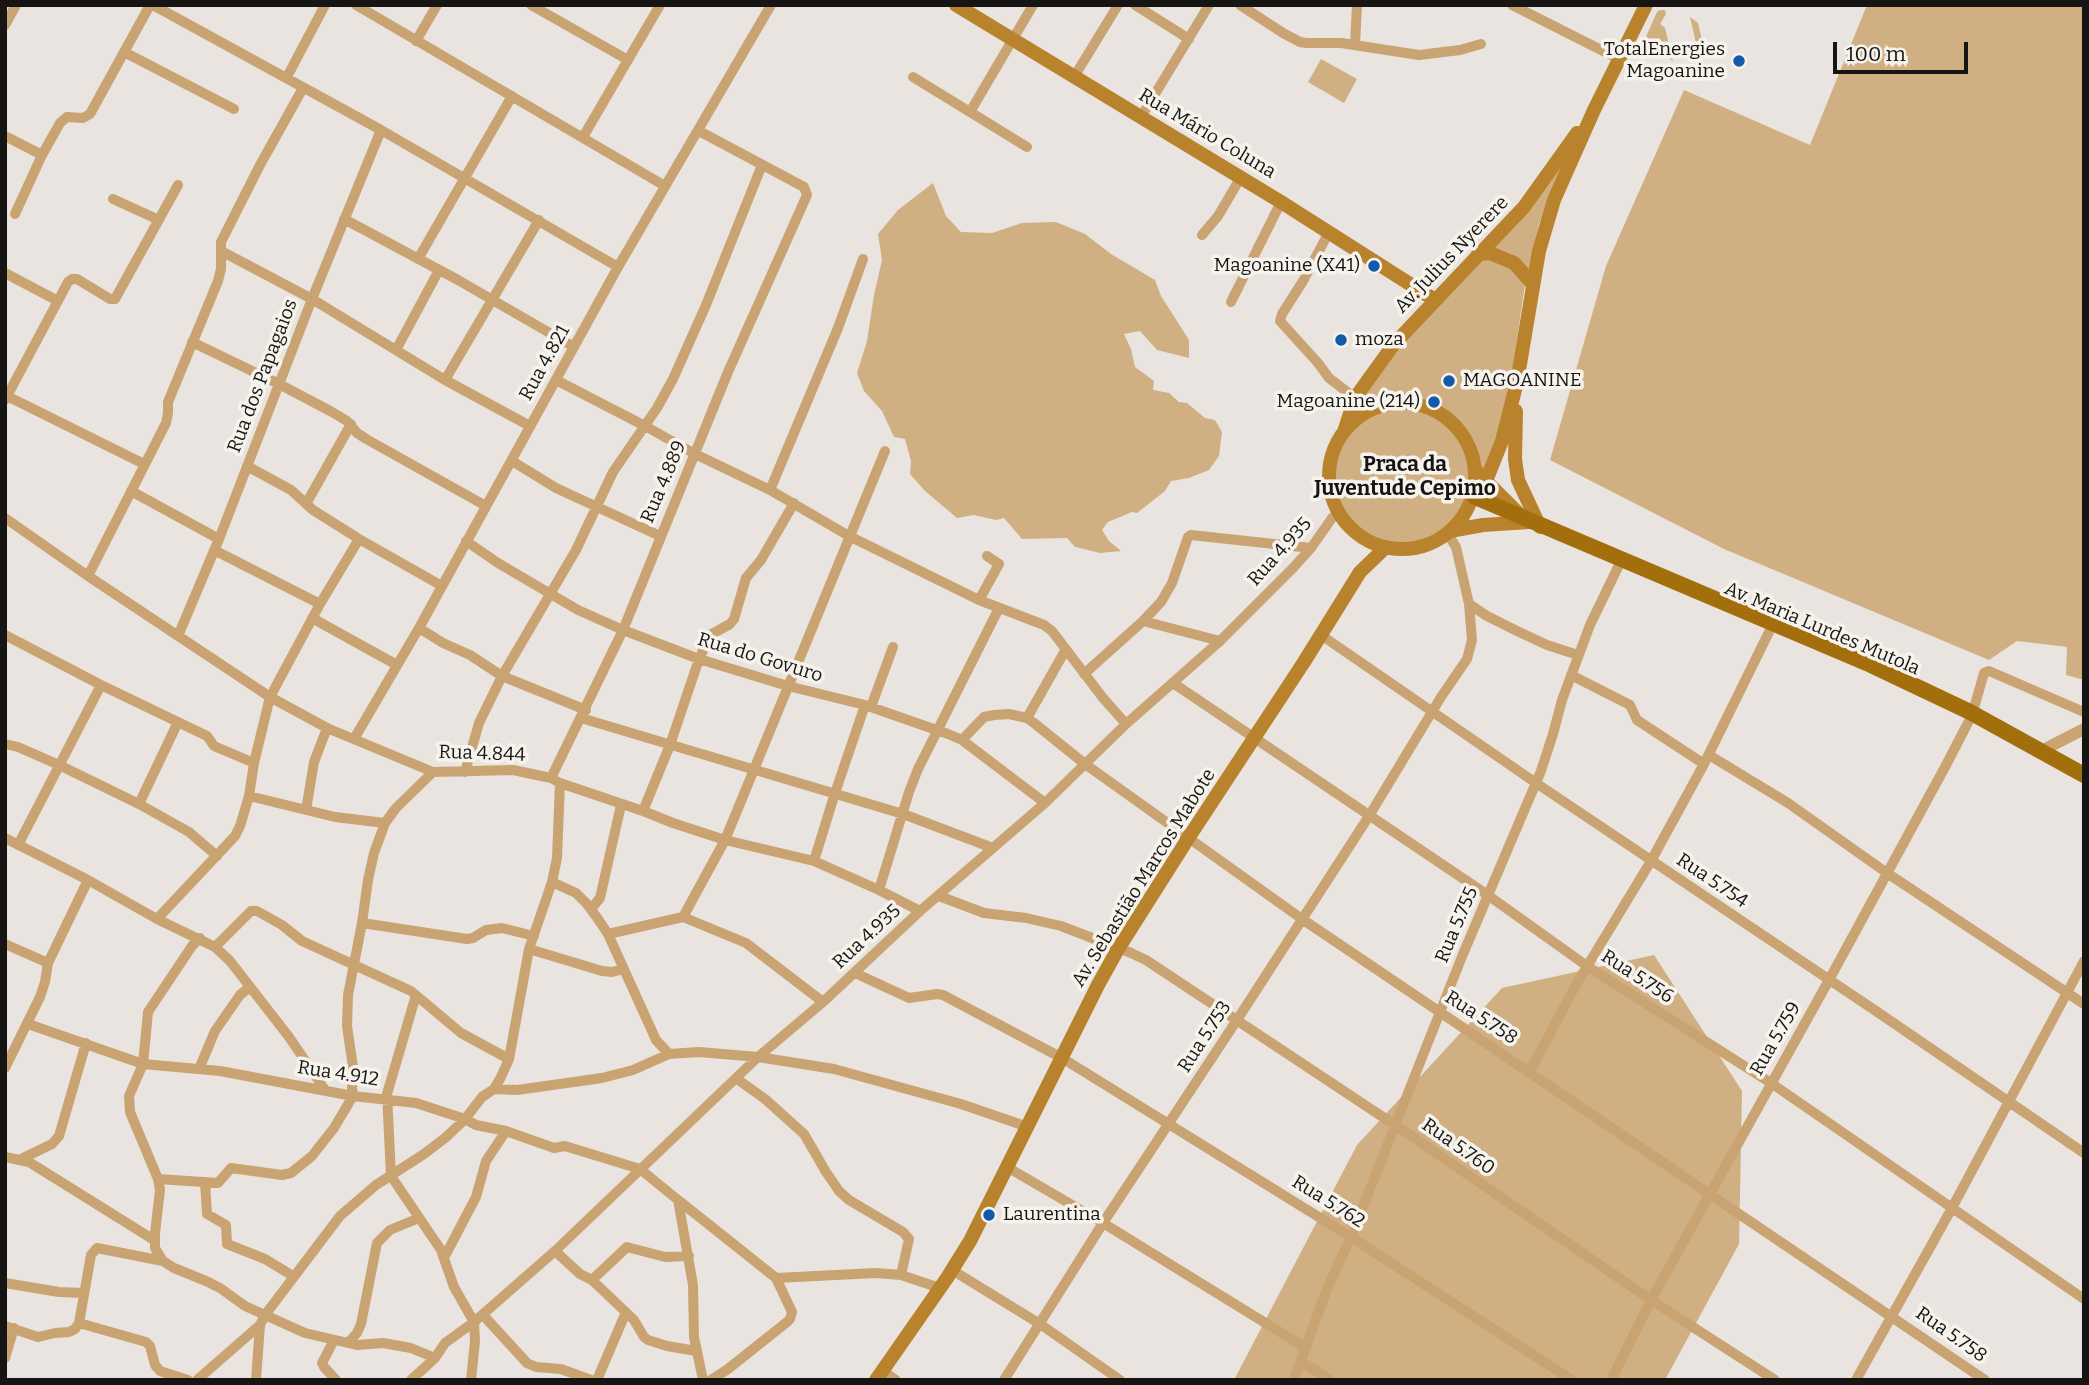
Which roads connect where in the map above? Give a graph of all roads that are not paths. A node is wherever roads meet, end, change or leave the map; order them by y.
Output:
1 (16, 5) edge
2 (325, 5) edge
3 (356, 5) edge
4 (437, 5) edge
5 (660, 5) edge
6 (771, 5) edge
7 (956, 5) edge
8 (1033, 5) edge
9 (1118, 5) edge
10 (1135, 5) edge
11 (1209, 5) edge
12 (1240, 5) edge
13 (1357, 5) edge
14 (1512, 5) edge
15 (1646, 5) edge
16 (157, 6) edge
17 (536, 6) edge
18 (5, 25) edge
19 (1189, 39) junction
20 (1012, 40) junction
21 (416, 41) junction
22 (1481, 44) dead end
23 (1355, 45) junction
24 (124, 52) junction
25 (1619, 59) junction
26 (628, 60) junction
27 (287, 77) junction
28 (913, 77) dead end
29 (1074, 77) junction
30 (303, 88) junction
31 (512, 96) junction
32 (234, 108) dead end
33 (1594, 110) junction
34 (970, 112) junction
35 (1141, 117) junction
36 (381, 130) junction
37 (699, 131) junction
38 (5, 136) edge
39 (583, 137) junction
40 (1027, 147) dead end
41 (42, 155) junction
42 (762, 165) junction
43 (1241, 177) junction
44 (464, 178) junction
45 (178, 184) dead end
46 (665, 186) junction
47 (113, 199) dead end
48 (1281, 201) junction
49 (15, 214) dead end
50 (344, 219) junction
51 (159, 220) junction
52 (539, 220) junction
53 (1329, 232) junction
54 (1202, 235) dead end
55 (223, 252) junction
56 (1478, 254) junction
57 (418, 259) junction
58 (863, 259) dead end
59 (618, 267) junction
60 (439, 270) junction
61 (5, 273) edge
62 (1533, 284) junction
63 (1432, 298) junction
64 (312, 299) junction
65 (492, 299) junction
66 (58, 301) junction
67 (1231, 302) dead end
68 (192, 342) junction
69 (574, 347) junction
70 (396, 350) junction
71 (1518, 376) junction
72 (445, 380) junction
73 (556, 380) junction
74 (10, 382) edge
75 (279, 384) junction
76 (6, 398) edge
77 (1355, 398) junction
78 (351, 424) junction
79 (530, 426) junction
80 (645, 426) junction
81 (1341, 435) junction
82 (885, 451) dead end
83 (695, 454) junction
84 (512, 461) junction
85 (144, 464) junction
86 (247, 466) junction
87 (1475, 470) junction
88 (1486, 481) junction
89 (770, 489) junction
90 (131, 491) junction
91 (1473, 500) junction
92 (794, 503) junction
93 (306, 504) junction
94 (486, 506) junction
95 (596, 508) junction
96 (1339, 513) junction
97 (5, 517) edge
98 (1534, 524) junction
99 (1448, 532) junction
100 (1357, 533) junction
101 (660, 536) junction
102 (849, 536) junction
103 (219, 539) junction
104 (359, 539) junction
105 (466, 541) junction
106 (1386, 547) junction
107 (1311, 548) junction
108 (214, 550) junction
109 (987, 556) dead end
110 (1620, 563) junction
111 (1360, 572) junction
112 (88, 576) junction
113 (442, 586) junction
114 (551, 594) junction
115 (979, 600) junction
116 (320, 604) junction
117 (1469, 604) junction
118 (999, 608) junction
119 (312, 618) junction
120 (1143, 621) junction
121 (419, 628) junction
122 (1771, 628) junction
123 (623, 630) junction
124 (5, 635) edge
125 (1321, 635) junction
126 (178, 636) junction
127 (1220, 641) junction
128 (893, 647) dead end
129 (1066, 649) junction
130 (1578, 654) junction
131 (699, 659) junction
132 (397, 665) junction
133 (1084, 674) junction
134 (1571, 675) junction
135 (502, 676) junction
136 (1173, 683) junction
137 (101, 685) junction
138 (788, 686) junction
139 (270, 697) junction
140 (868, 706) junction
141 (1434, 712) junction
142 (2084, 712) edge
143 (584, 714) junction
144 (1972, 715) junction
145 (1027, 718) junction
146 (178, 722) junction
147 (1126, 724) junction
148 (327, 729) junction
149 (2084, 729) edge
150 (938, 730) junction
151 (1254, 738) junction
152 (354, 739) junction
153 (962, 740) junction
154 (5, 744) edge
155 (670, 745) junction
156 (2039, 752) junction
157 (1707, 759) junction
158 (254, 763) junction
159 (1085, 764) junction
160 (59, 765) junction
161 (755, 769) junction
162 (433, 772) junction
163 (465, 772) junction
164 (2084, 776) edge
165 (556, 780) junction
166 (1536, 783) junction
167 (835, 793) junction
168 (249, 796) junction
169 (1045, 803) junction
170 (139, 804) junction
171 (621, 805) junction
172 (306, 810) junction
173 (643, 811) junction
174 (902, 814) junction
175 (1369, 816) junction
176 (386, 823) junction
177 (1189, 837) junction
178 (5, 838) edge
179 (725, 840) junction
180 (18, 845) junction
181 (993, 848) junction
182 (217, 856) junction
183 (814, 861) junction
184 (1651, 861) junction
185 (1887, 873) junction
186 (88, 880) junction
187 (552, 882) junction
188 (879, 890) junction
189 (1489, 895) junction
190 (939, 896) junction
191 (592, 909) junction
192 (920, 911) junction
193 (683, 917) junction
194 (157, 919) junction
195 (1303, 919) junction
196 (362, 923) junction
197 (608, 934) junction
198 (534, 936) junction
199 (200, 938) junction
200 (5, 944) edge
201 (215, 947) junction
202 (529, 949) junction
203 (1118, 949) junction
204 (2084, 961) edge
205 (48, 963) junction
206 (353, 964) junction
207 (1587, 966) junction
208 (622, 969) junction
209 (855, 973) junction
210 (1829, 981) junction
211 (250, 987) junction
212 (2066, 993) junction
213 (416, 995) junction
214 (822, 1002) junction
215 (2084, 1004) edge
216 (1440, 1013) junction
217 (1237, 1020) junction
218 (28, 1024) junction
219 (86, 1043) junction
220 (669, 1054) junction
221 (758, 1057) junction
222 (1062, 1058) junction
223 (509, 1059) junction
224 (7, 1060) edge
225 (143, 1063) junction
226 (199, 1069) junction
227 (1530, 1071) junction
228 (737, 1079) junction
229 (1771, 1083) junction
230 (494, 1088) junction
231 (325, 1090) junction
232 (353, 1096) junction
233 (388, 1099) junction
234 (2009, 1102) junction
235 (465, 1119) junction
236 (1168, 1124) junction
237 (1395, 1125) junction
238 (1028, 1127) junction
239 (506, 1130) junction
240 (2084, 1153) edge
241 (5, 1157) edge
242 (21, 1159) junction
243 (1007, 1167) junction
244 (640, 1169) junction
245 (391, 1176) junction
246 (158, 1179) junction
247 (205, 1182) junction
248 (1710, 1195) junction
249 (678, 1200) junction
250 (1952, 1208) junction
251 (419, 1218) junction
252 (1103, 1223) junction
253 (1350, 1237) junction
254 (155, 1240) junction
255 (555, 1251) junction
256 (689, 1256) junction
257 (444, 1258) junction
258 (163, 1261) junction
259 (953, 1270) junction
260 (901, 1275) junction
261 (293, 1276) junction
262 (776, 1278) junction
263 (592, 1280) junction
264 (5, 1283) edge
265 (940, 1288) junction
266 (84, 1293) junction
267 (2084, 1299) edge
268 (1651, 1300) junction
269 (626, 1312) junction
270 (1892, 1315) junction
271 (479, 1319) junction
272 (262, 1320) junction
273 (79, 1323) junction
274 (1040, 1324) junction
275 (10, 1327) edge
276 (334, 1340) junction
277 (348, 1343) junction
278 (1306, 1348) junction
279 (696, 1351) junction
280 (5, 1358) edge
281 (435, 1358) junction
282 (1301, 1361) junction
283 (879, 1376) edge
284 (188, 1380) edge
285 (197, 1380) edge
286 (256, 1380) edge
287 (336, 1380) edge
288 (411, 1380) edge
289 (471, 1380) edge
290 (590, 1380) edge
291 (597, 1380) edge
292 (703, 1380) edge
293 (711, 1380) edge
294 (896, 1380) edge
295 (1004, 1380) edge
296 (1120, 1380) edge
297 (1294, 1380) edge
298 (1330, 1380) edge
299 (1572, 1380) edge
300 (1611, 1380) edge
301 (1775, 1380) edge
302 (1856, 1380) edge
303 (1985, 1380) edge

1 - 18 street
2 - 27 street
3 - 21 street
4 - 21 street
5 - 26 street
6 - 37 street, Rua 4.821
7 - 20 main road, Rua Mário Coluna
8 - 20 street
9 - 29 street
10 - 19 street
11 - 19 street
12 - 23 street
13 - 23 street
14 - 25 street
15 - 25 main road, Av. Julius Nyerere
16 - 24 street
16 - 27 street
17 - 26 street
19 - 35 street
20 - 29 main road, Rua Mário Coluna
20 - 34 street
21 - 31 street
22 - 23 street
24 - 32 street
24 - 41 street
25 - 33 main road, Av. Julius Nyerere
26 - 39 street
27 - 30 street
28 - 34 street
29 - 35 main road, Rua Mário Coluna
30 - 36 street
30 - 55 street
31 - 39 street
31 - 44 street
33 - 56 main road, Av. Julius Nyerere
33 - 62 main road, Av. Julius Nyerere
34 - 40 street
35 - 43 main road, Rua Mário Coluna
36 - 44 street
36 - 50 street, Rua dos Papagaios
37 - 42 street
37 - 46 street, Rua 4.821
38 - 41 street
39 - 46 street
41 - 49 street
42 - 80 street
42 - 83 street, Rua 4.889
43 - 48 main road, Rua Mário Coluna
43 - 54 street
44 - 52 street
44 - 57 street
45 - 51 street
46 - 59 street, Rua 4.821
47 - 51 street
48 - 53 main road, Rua Mário Coluna
48 - 67 street
50 - 57 street
50 - 64 street, Rua dos Papagaios
51 - 66 street
52 - 59 street
52 - 65 street
53 - 63 main road, Rua Mário Coluna
53 - 77 street
55 - 64 street
55 - 68 street
56 - 62 main road
56 - 63 main road, Av. Julius Nyerere
57 - 60 street
58 - 89 street
59 - 69 street, Rua 4.821
60 - 65 street
60 - 70 street
61 - 66 street
62 - 71 main road, Av. Julius Nyerere
63 - 77 main road, Av. Julius Nyerere
64 - 70 street
64 - 75 street, Rua dos Papagaios
65 - 69 street
65 - 72 street
66 - 74 street
68 - 75 street
68 - 85 street
69 - 73 street, Rua 4.821
70 - 72 street
71 - 88 main road, Av. Julius Nyerere
71 - 98 main road
72 - 79 street
73 - 79 street, Rua 4.821
73 - 80 street
74 - 76 street
75 - 78 street
75 - 86 street, Rua dos Papagaios
76 - 85 street
77 - 81 main road, Av. Julius Nyerere
78 - 93 street
78 - 94 street
79 - 84 street, Rua 4.821
80 - 83 street
80 - 95 street
81 - 87 main road
81 - 96 main road
82 - 102 street
83 - 89 street
83 - 101 street, Rua 4.889
84 - 94 street, Rua 4.821
84 - 95 street
85 - 90 street
86 - 93 street
86 - 103 street, Rua dos Papagaios
87 - 88 main road
87 - 91 main road
88 - 91 main road, Av. Julius Nyerere
88 - 98 main road
89 - 92 street
90 - 103 street
90 - 112 street
91 - 99 main road
91 - 164 main road
92 - 102 street
92 - 131 street
93 - 104 street
94 - 105 street, Rua 4.821
95 - 101 street
95 - 114 street
96 - 100 main road
96 - 107 street, Rua 4.935
97 - 112 street, Rua 4.844
98 - 99 main road
98 - 110 main road, Av. Maria Lurdes Mutola
99 - 106 main road
99 - 117 street, Rua 5.753
100 - 106 main road
100 - 111 main road, Av. Sebastião Marcos Mabote
101 - 123 street, Rua 4.889
102 - 115 street
102 - 138 street
103 - 108 street, Rua dos Papagaios
104 - 113 street
104 - 116 street
105 - 113 street, Rua 4.821
105 - 114 street, Rua do Govuro
106 - 111 main road, Av. Sebastião Marcos Mabote
107 - 120 street
107 - 127 street, Rua 4.935
108 - 116 street
108 - 126 street, Rua dos Papagaios
109 - 115 street
110 - 122 main road, Av. Maria Lurdes Mutola
110 - 130 street, Rua 5.755
111 - 125 main road, Av. Sebastião Marcos Mabote
112 - 126 street, Rua 4.844
113 - 121 street, Rua 4.821
114 - 123 street, Rua do Govuro
114 - 135 street
115 - 118 street
116 - 119 street
117 - 130 street
117 - 141 street, Rua 5.753
118 - 129 street
118 - 150 street
119 - 132 street
119 - 139 street
120 - 127 street
120 - 133 street
121 - 132 street, Rua 4.821
121 - 135 street
122 - 144 main road, Av. Maria Lurdes Mutola
122 - 157 street
123 - 131 street, Rua do Govuro
123 - 143 street, Rua 4.889
124 - 137 street
125 - 141 street, Rua 5.754
125 - 151 main road, Av. Sebastião Marcos Mabote
126 - 139 street, Rua 4.844
127 - 136 street, Rua 4.935
128 - 140 street
129 - 133 street
129 - 145 street
130 - 134 street, Rua 5.755
131 - 138 street, Rua do Govuro
131 - 155 street
132 - 152 street, Rua 4.821
133 - 147 street
134 - 157 street
134 - 166 street, Rua 5.755
135 - 143 street
135 - 163 street
136 - 147 street, Rua 4.935
136 - 151 street, Rua 5.756
137 - 146 street
137 - 160 street
138 - 140 street, Rua do Govuro
138 - 161 street
139 - 148 street, Rua 4.844
139 - 158 street
140 - 150 street, Rua do Govuro
140 - 167 street
141 - 166 street, Rua 5.754
141 - 175 street, Rua 5.753
142 - 144 street, Rua 5.759
143 - 155 street
143 - 165 street, Rua 4.889
144 - 156 main road, Av. Maria Lurdes Mutola
144 - 185 street, Rua 5.759
145 - 153 street
145 - 159 street, Rua 5.758
146 - 158 street
146 - 170 street
147 - 159 street, Rua 4.935
148 - 152 street, Rua 4.844
148 - 172 street
149 - 156 street
150 - 153 street, Rua do Govuro
150 - 174 street
151 - 175 street, Rua 5.756
151 - 177 main road, Av. Sebastião Marcos Mabote
152 - 162 street, Rua 4.844
153 - 169 street, Rua do Govuro
154 - 160 street
155 - 161 street
155 - 173 street
156 - 164 main road, Av. Maria Lurdes Mutola
157 - 184 street
157 - 185 street
158 - 168 street
159 - 169 street, Rua 4.935
159 - 177 street, Rua 5.758
160 - 170 street
160 - 180 street
161 - 167 street
161 - 179 street
162 - 163 street, Rua 4.844
162 - 176 street
163 - 165 street, Rua 4.844
165 - 171 street, Rua 4.844
165 - 187 street
166 - 184 street, Rua 5.754
166 - 189 street, Rua 5.755
167 - 174 street
167 - 183 street
168 - 172 street
168 - 182 street
169 - 181 street, Rua 4.935
170 - 182 street
171 - 173 street, Rua 4.844
171 - 191 street
172 - 176 street
173 - 179 street, Rua 4.844
174 - 181 street
174 - 188 street
175 - 189 street, Rua 5.756
175 - 195 street, Rua 5.753
176 - 196 street
177 - 195 street, Rua 5.758
177 - 203 main road, Av. Sebastião Marcos Mabote
178 - 180 street
179 - 183 street, Rua 4.844
179 - 193 street
180 - 186 street
181 - 190 street, Rua 4.935
182 - 194 street
183 - 188 street, Rua 4.844
184 - 207 street
184 - 210 street, Rua 5.754
185 - 210 street, Rua 5.759
185 - 212 street
186 - 194 street
186 - 205 street
187 - 191 street
187 - 198 street
188 - 192 street, Rua 4.844
189 - 207 street, Rua 5.756
189 - 216 street, Rua 5.755
190 - 192 street, Rua 4.935
190 - 203 street, Rua 5.760
191 - 197 street
192 - 209 street, Rua 4.935
193 - 197 street
193 - 214 street
194 - 199 street
195 - 216 street, Rua 5.758
195 - 217 street, Rua 5.753
196 - 198 street
196 - 206 street
197 - 208 street
198 - 202 street
199 - 201 street
199 - 225 street
200 - 205 street
201 - 206 street
201 - 211 street
202 - 208 street
202 - 223 street
203 - 217 street, Rua 5.760
203 - 222 main road, Av. Sebastião Marcos Mabote
204 - 212 street
205 - 218 street
206 - 213 street
206 - 232 street
207 - 227 street
207 - 229 street, Rua 5.756
208 - 220 street
209 - 214 street, Rua 4.935
209 - 222 street, Rua 5.762
210 - 229 street, Rua 5.759
210 - 234 street, Rua 5.754
211 - 226 street
211 - 231 street
212 - 215 street
212 - 234 street
213 - 223 street
213 - 233 street
214 - 221 street, Rua 4.935
216 - 227 street, Rua 5.758
216 - 237 street, Rua 5.755
217 - 236 street, Rua 5.753
217 - 237 street, Rua 5.760
218 - 219 street, Rua 4.912
218 - 224 street
219 - 225 street, Rua 4.912
219 - 242 street
220 - 221 street
220 - 230 street
221 - 228 street, Rua 4.935
221 - 238 street
222 - 236 street, Rua 5.762
222 - 238 main road, Av. Sebastião Marcos Mabote
223 - 230 street
225 - 226 street, Rua 4.912
225 - 246 street
226 - 231 street, Rua 4.912
227 - 248 street, Rua 5.758
228 - 244 street, Rua 4.935
228 - 260 street
229 - 248 street, Rua 5.759
229 - 250 street, Rua 5.756
230 - 235 street
231 - 232 street, Rua 4.912
232 - 233 street, Rua 4.912
232 - 247 street
233 - 235 street, Rua 4.912
233 - 245 street
234 - 240 street, Rua 5.754
234 - 250 street
235 - 239 street, Rua 4.912
235 - 245 street
236 - 252 street, Rua 5.753
236 - 253 street, Rua 5.762
237 - 253 street, Rua 5.755
237 - 268 street, Rua 5.760
238 - 243 main road, Av. Sebastião Marcos Mabote
239 - 244 street, Rua 4.912
239 - 257 street
241 - 242 street
242 - 254 street
243 - 252 street
243 - 259 main road, Av. Sebastião Marcos Mabote
244 - 249 street
244 - 255 street, Rua 4.935
245 - 251 street
245 - 261 street
246 - 247 street
246 - 254 street
247 - 261 street
248 - 268 street, Rua 5.759
248 - 270 street, Rua 5.758
249 - 256 street
249 - 262 street
250 - 267 street, Rua 5.756
250 - 270 street
251 - 257 street
251 - 277 street
252 - 274 street, Rua 5.753
252 - 278 street
253 - 278 street, Rua 5.755
253 - 299 street, Rua 5.762
254 - 258 street
255 - 263 street
255 - 271 street, Rua 4.935
256 - 263 street
256 - 279 street
257 - 271 street
258 - 266 street
258 - 272 street
259 - 265 main road, Av. Sebastião Marcos Mabote
259 - 274 street
260 - 262 street
260 - 265 street
261 - 272 street
262 - 293 street
263 - 269 street
264 - 266 street
265 - 283 main road, Av. Sebastião Marcos Mabote
266 - 273 street
268 - 300 street, Rua 5.759
268 - 301 street, Rua 5.760
269 - 279 street
269 - 291 street
270 - 302 street
270 - 303 street, Rua 5.758
271 - 281 street, Rua 4.935
271 - 289 street
271 - 290 street
272 - 276 street
272 - 285 street
272 - 286 street
273 - 275 street
273 - 284 street
274 - 295 street, Rua 5.753
274 - 296 street
275 - 280 street
276 - 277 street
276 - 287 street
277 - 281 street
278 - 282 street, Rua 5.755
279 - 292 street
281 - 288 street, Rua 4.935
282 - 297 street, Rua 5.755
282 - 298 street
283 - 294 street

